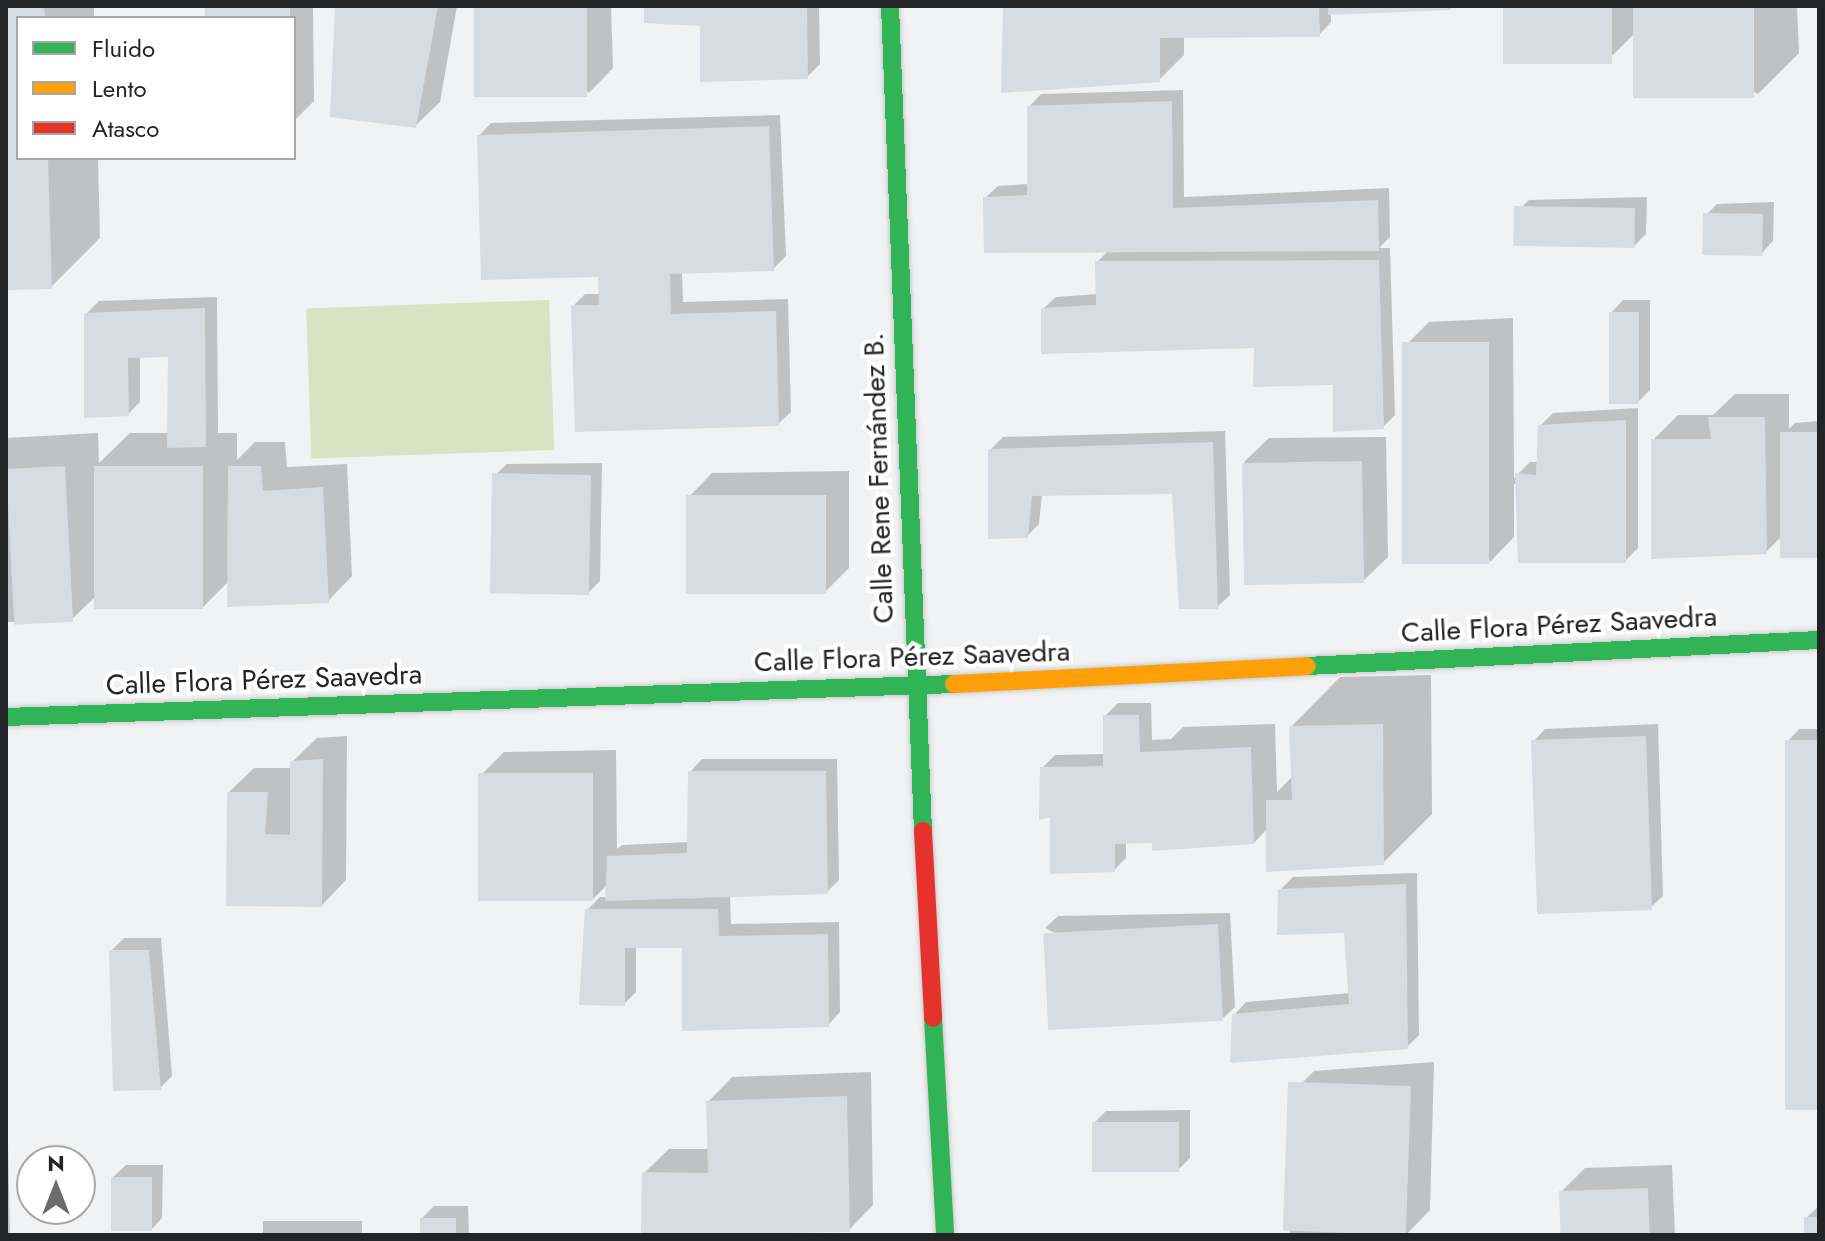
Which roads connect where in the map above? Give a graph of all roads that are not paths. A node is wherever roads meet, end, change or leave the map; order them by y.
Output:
1 (890, 6) edge
2 (1819, 640) edge
3 (915, 686) junction
4 (6, 717) edge
5 (945, 1235) edge

1 - 3 street, Calle Rene Fernández B.
2 - 3 street, Calle Flora Pérez Saavedra
3 - 4 street, Calle Flora Pérez Saavedra
3 - 5 street, Calle Rene Fernández B.

